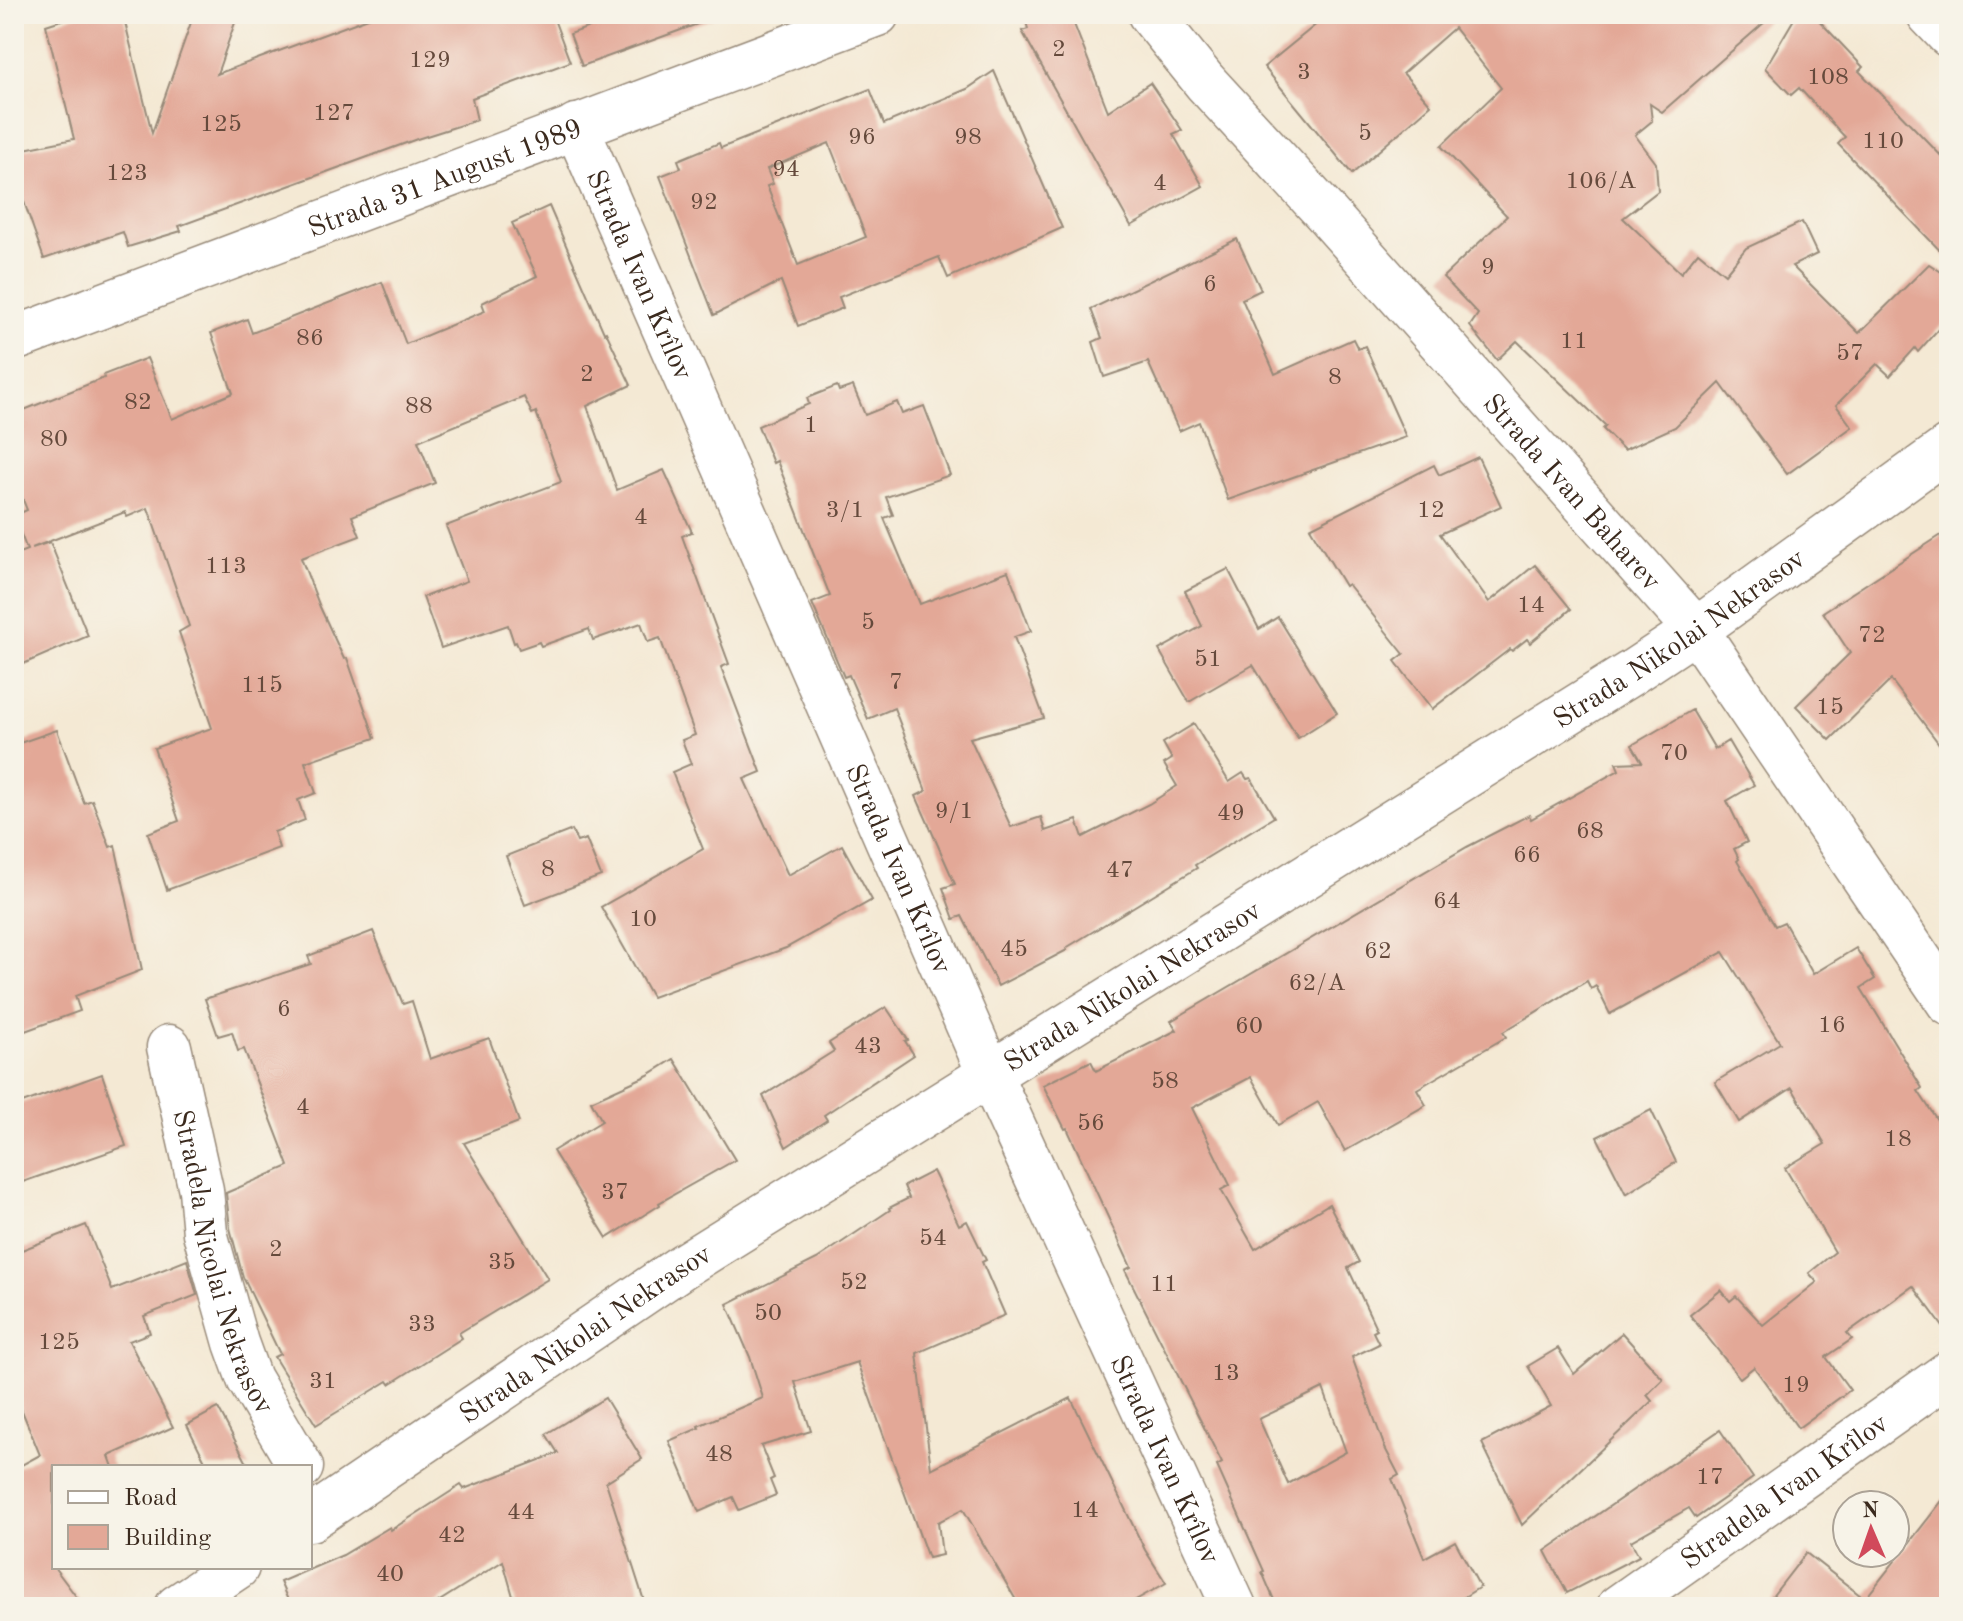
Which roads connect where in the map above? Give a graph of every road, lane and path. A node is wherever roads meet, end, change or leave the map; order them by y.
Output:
1 (877, 14) edge
2 (1150, 14) edge
3 (1929, 14) edge
4 (1949, 35) edge
5 (576, 126) junction
6 (14, 339) edge
7 (1949, 447) edge
8 (1696, 630) junction
9 (1949, 1003) edge
10 (169, 1047) dead end
11 (989, 1073) junction
12 (1949, 1373) edge
13 (300, 1465) edge
14 (315, 1504) edge
15 (234, 1569) edge
16 (177, 1607) edge
17 (1234, 1607) edge
18 (1619, 1607) edge

1 - 5 street, Strada 31 August 1989
2 - 8 street, Strada Ivan Baharev
3 - 4 street
5 - 6 street, Strada 31 August 1989
5 - 11 street, Strada Ivan Krîlov
7 - 8 street, Strada Nikolai Nekrasov
8 - 9 street, Strada Ivan Baharev
8 - 11 street, Strada Nikolai Nekrasov
10 - 13 street, Stradela Nicolai Nekrasov
11 - 14 street, Strada Nikolai Nekrasov
11 - 17 street, Strada Ivan Krîlov
12 - 18 street, Stradela Ivan Krîlov
15 - 16 street

